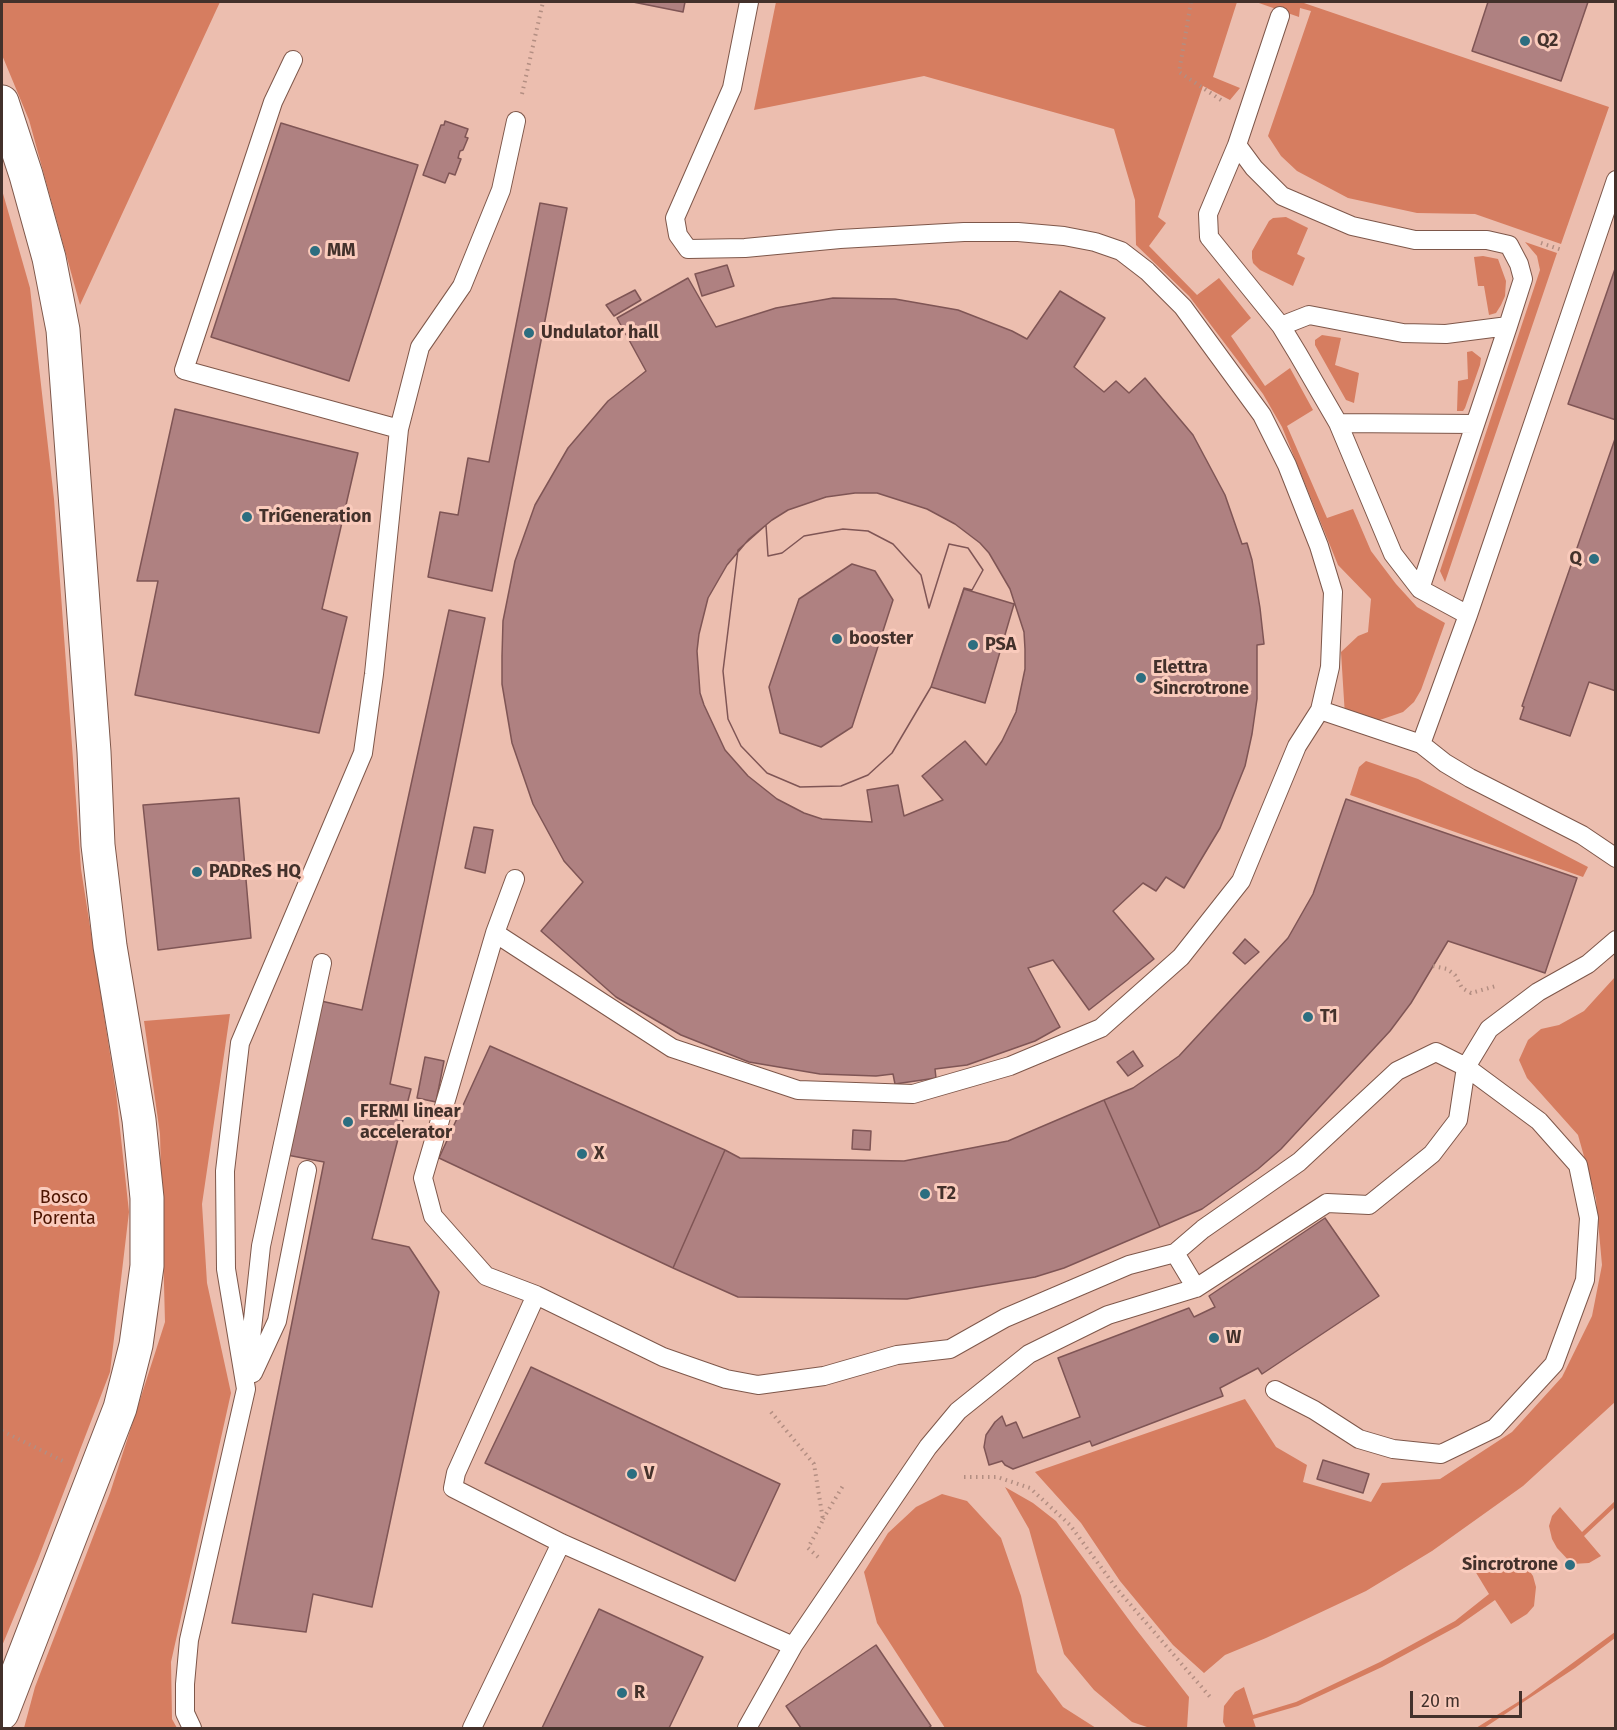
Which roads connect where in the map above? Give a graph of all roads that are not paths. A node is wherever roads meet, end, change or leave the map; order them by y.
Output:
1 (749, 2) edge
2 (1280, 16) dead end
3 (293, 60) dead end
4 (2, 102) edge
5 (516, 121) road end
6 (1237, 145) junction
7 (1616, 180) edge
8 (1281, 326) junction
9 (1508, 326) junction
10 (1338, 423) junction
11 (1474, 424) junction
12 (399, 429) junction
13 (1420, 589) junction
14 (1468, 615) junction
15 (1320, 710) junction
16 (1421, 744) junction
17 (1616, 858) edge
18 (514, 879) dead end
19 (495, 933) junction
20 (1616, 940) edge
21 (322, 963) dead end
22 (1466, 1067) junction
23 (307, 1170) dead end
24 (1174, 1253) junction
25 (1196, 1288) junction
26 (536, 1295) junction
27 (246, 1389) junction
28 (1275, 1390) dead end
29 (561, 1543) junction
30 (793, 1646) junction
31 (2, 1713) edge
32 (192, 1728) edge
33 (472, 1728) edge
34 (747, 1728) edge

1 - 15 lane
2 - 6 lane
3 - 12 lane
4 - 31 street
5 - 12 lane
6 - 8 lane
6 - 9 lane
7 - 14 lane
8 - 9 lane
8 - 10 lane
9 - 11 lane
10 - 11 lane
10 - 13 lane
11 - 13 lane
12 - 27 lane
13 - 14 lane
14 - 16 lane
15 - 16 lane
15 - 19 lane
16 - 17 lane
18 - 19 lane
19 - 26 lane
20 - 22 lane
21 - 27 lane
22 - 24 lane
22 - 25 lane
22 - 28 lane
23 - 27 lane
24 - 25 lane
24 - 26 lane
25 - 30 lane
26 - 29 lane
27 - 32 lane
29 - 30 lane
29 - 33 lane
30 - 34 lane

